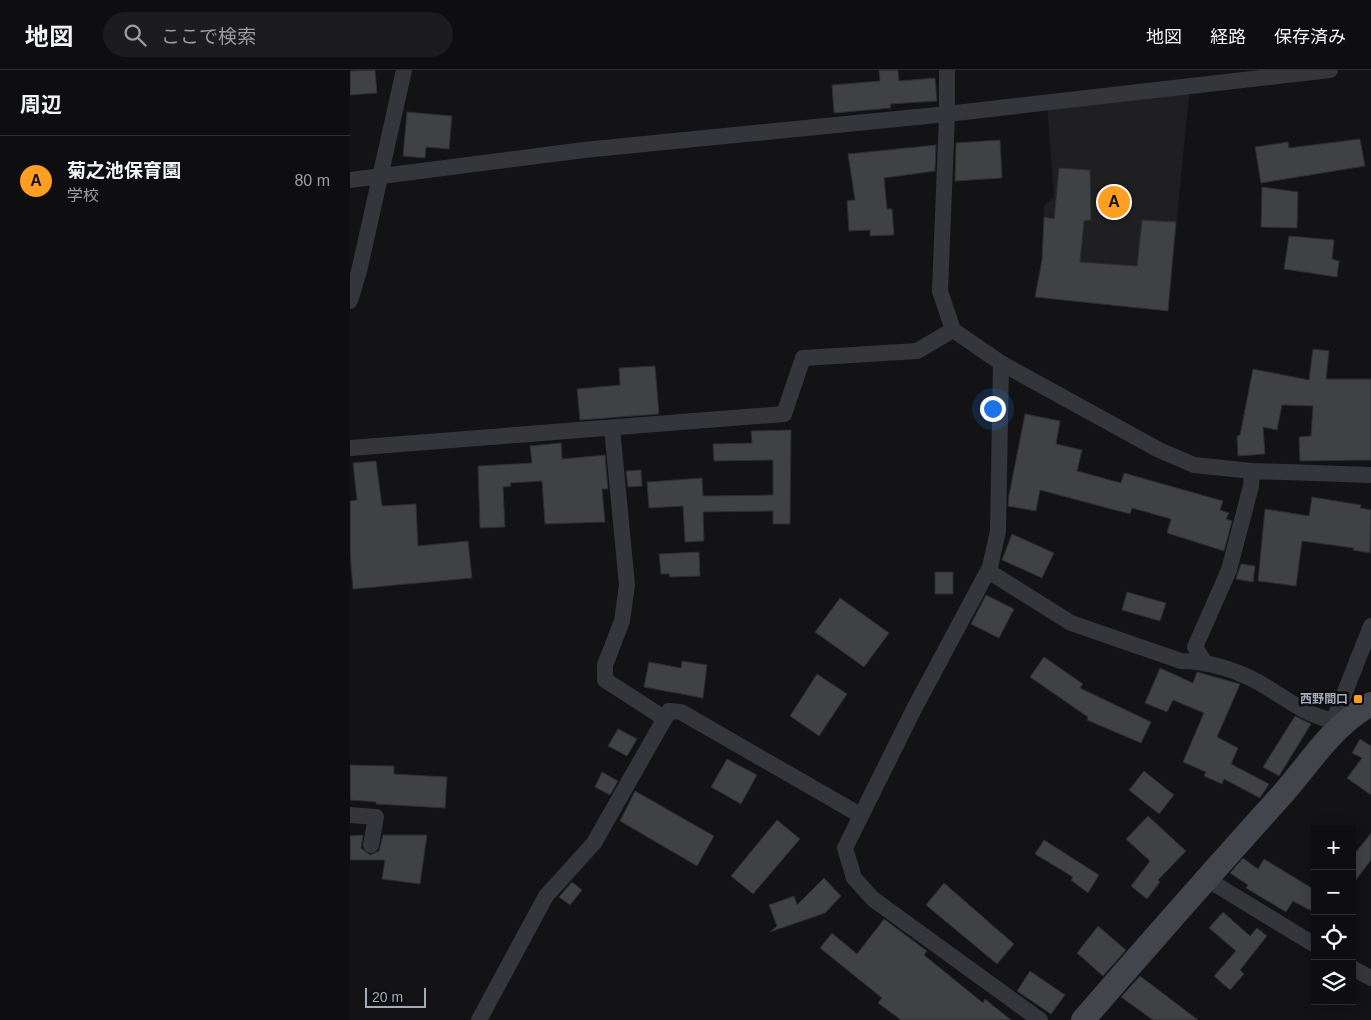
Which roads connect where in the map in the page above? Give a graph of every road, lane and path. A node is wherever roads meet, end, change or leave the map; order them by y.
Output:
1 (404, 70) edge
2 (947, 70) edge
3 (1330, 70) edge
4 (947, 114) junction
5 (379, 175) junction
6 (350, 180) edge
7 (350, 301) edge
8 (954, 330) junction
9 (1001, 363) junction
10 (612, 428) junction
11 (350, 448) edge
12 (1252, 472) junction
13 (1371, 475) edge
14 (988, 570) junction
15 (1371, 626) edge
16 (1205, 663) junction
17 (1371, 704) edge
18 (664, 718) junction
19 (1331, 729) junction
20 (350, 815) edge
21 (860, 815) junction
22 (371, 845) dead end
23 (1205, 878) junction
24 (1311, 943) edge
25 (1356, 970) edge
26 (1371, 978) edge
27 (479, 1020) edge
28 (1040, 1020) edge
29 (1083, 1020) edge

1 - 5 street
2 - 4 street
3 - 4 street
4 - 5 street
4 - 8 street
5 - 6 street
5 - 7 street
8 - 9 street
8 - 10 street
9 - 12 street
9 - 14 street
10 - 11 street
10 - 18 street
12 - 13 street
12 - 16 street
14 - 16 street
14 - 21 street
15 - 19 street
16 - 19 street
17 - 19 street
18 - 21 street
18 - 27 street
19 - 23 street
20 - 22 street
21 - 28 street
23 - 24 street
23 - 29 street
25 - 26 street

